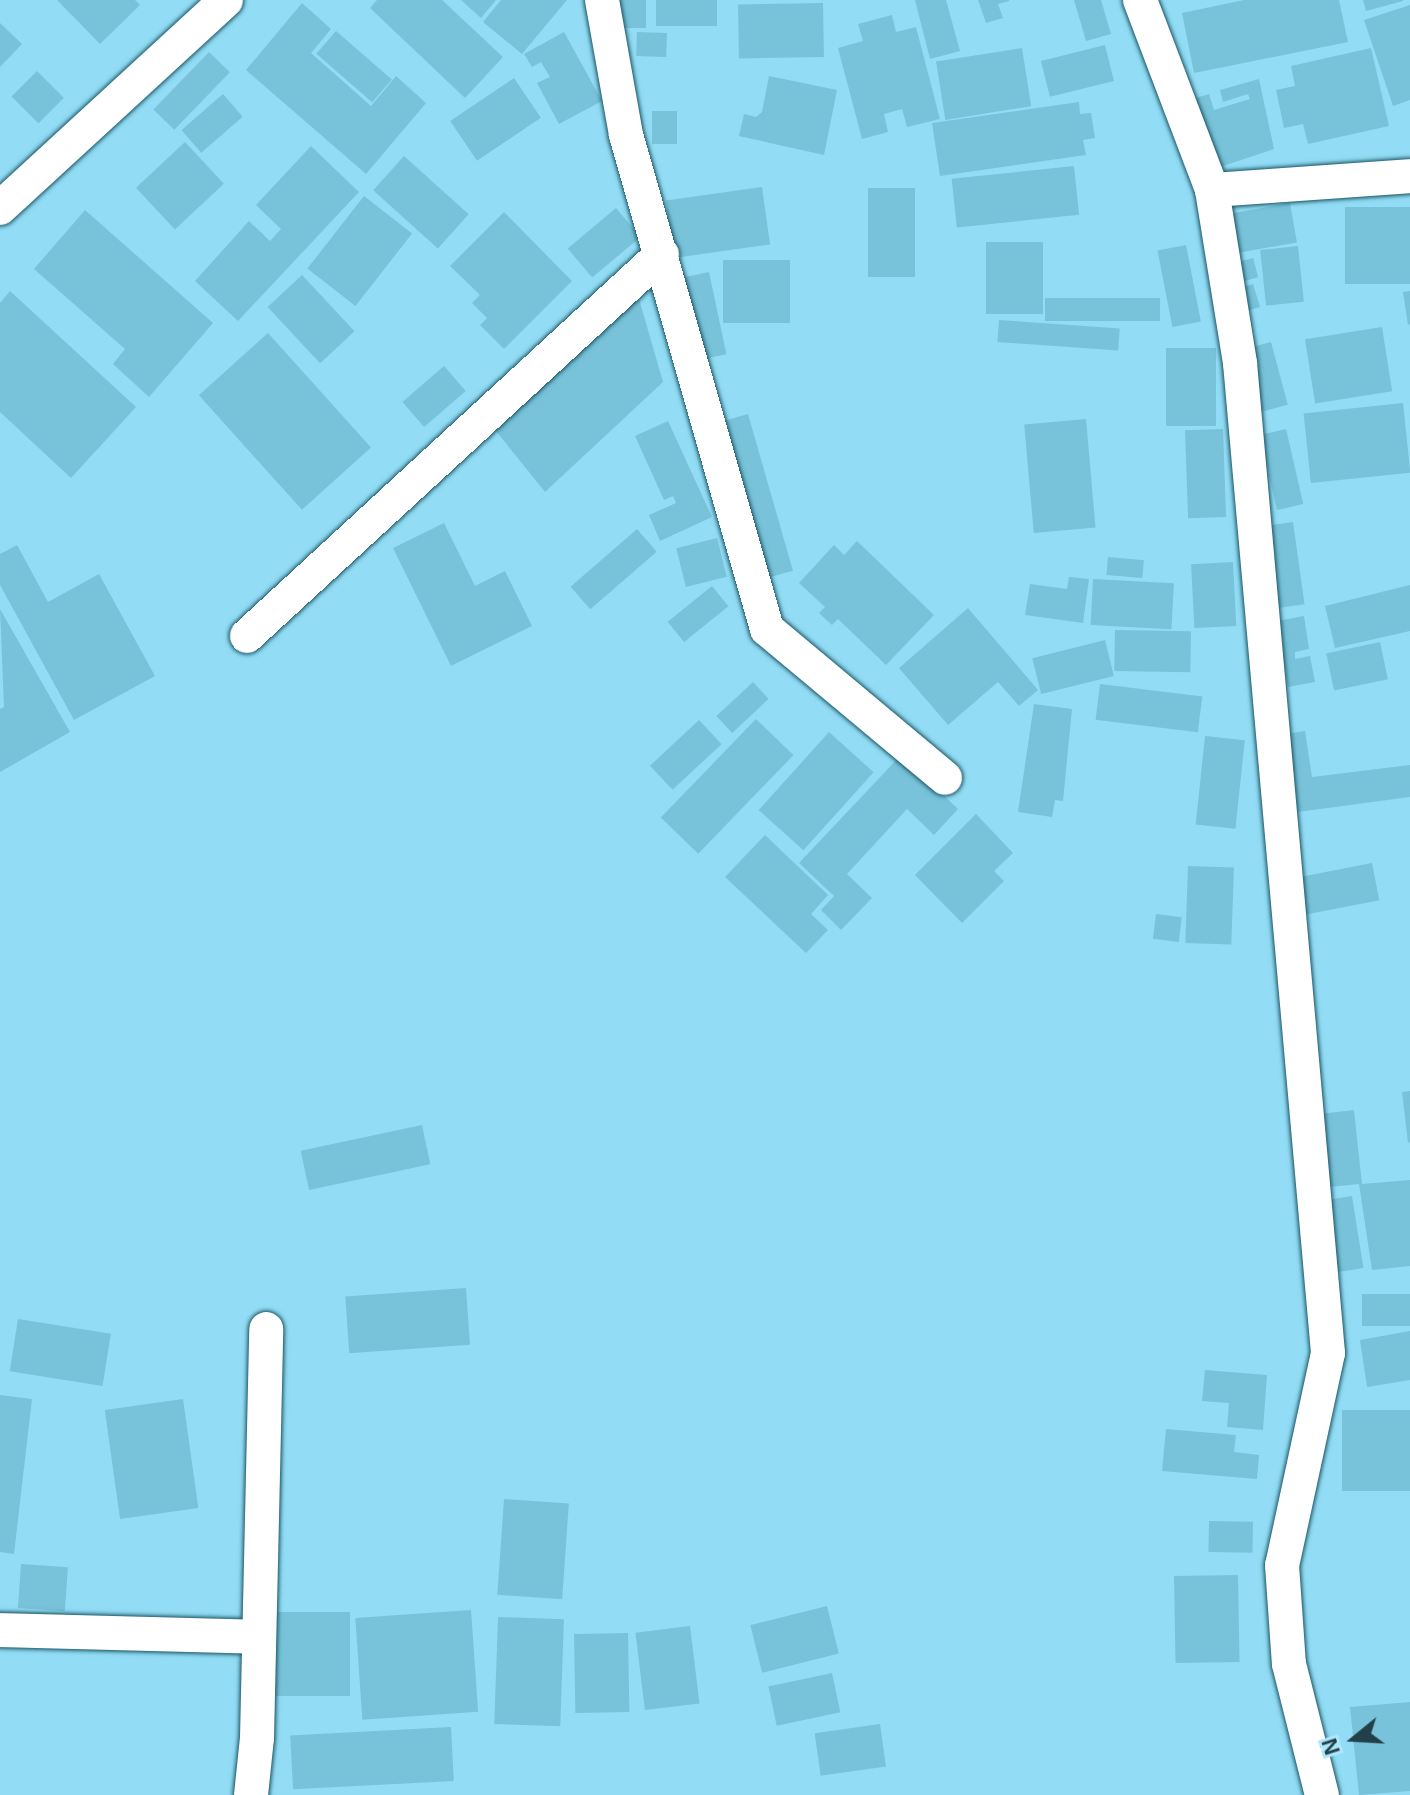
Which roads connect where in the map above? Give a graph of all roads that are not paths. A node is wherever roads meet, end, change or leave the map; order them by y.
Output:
1 (226, 0) edge
2 (602, 0) edge
3 (1140, 0) edge
4 (1410, 176) edge
5 (1212, 190) junction
6 (0, 208) edge
7 (662, 254) junction
8 (247, 636) dead end
9 (945, 778) dead end
10 (266, 1329) dead end
11 (0, 1630) edge
12 (259, 1637) junction
13 (251, 1795) edge
14 (1322, 1795) edge

1 - 6 street
2 - 7 street
3 - 5 street
4 - 5 street
5 - 14 street
7 - 8 street
7 - 9 street
10 - 12 street
11 - 12 street
12 - 13 street

